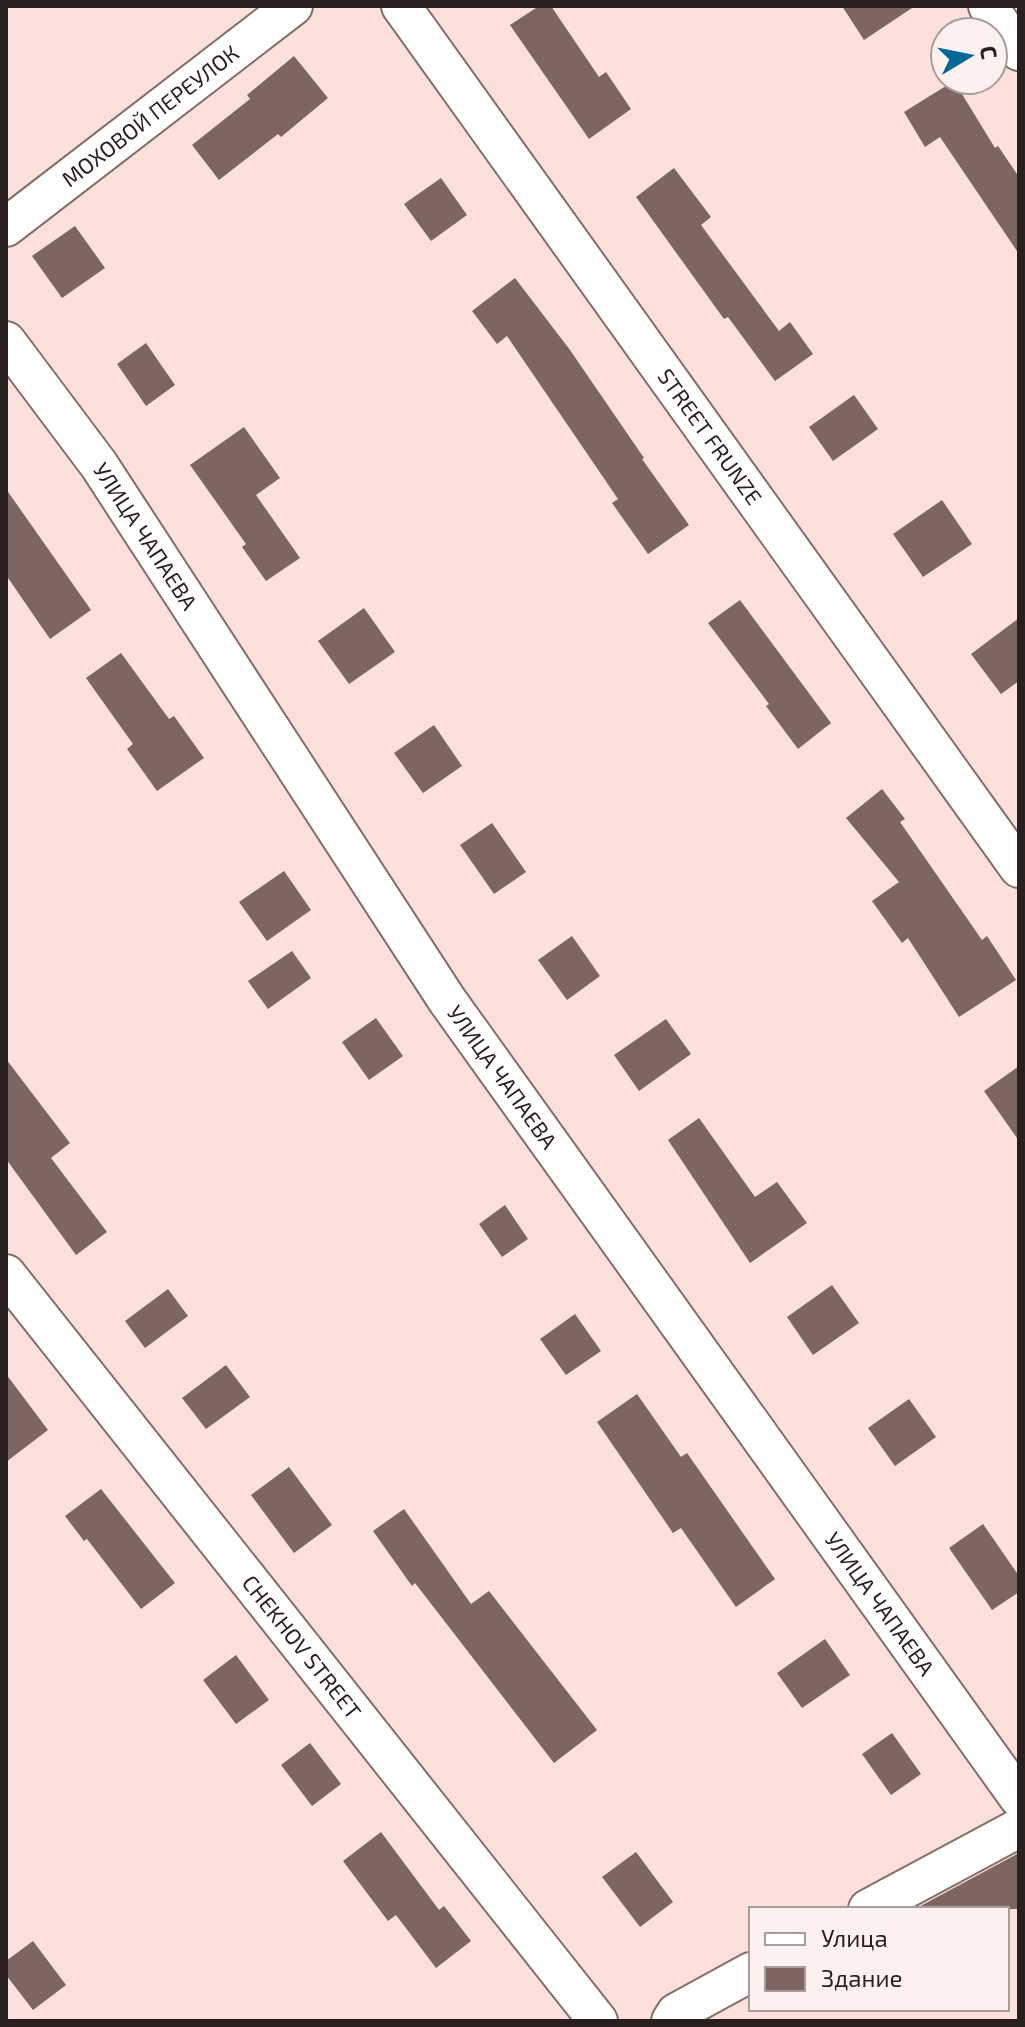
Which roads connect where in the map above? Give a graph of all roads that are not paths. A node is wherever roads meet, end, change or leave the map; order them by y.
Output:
1 (293, 6) edge
2 (401, 6) edge
3 (988, 6) edge
4 (1019, 51) edge
5 (6, 227) edge
6 (6, 341) edge
7 (1019, 868) edge
8 (6, 1274) edge
9 (1019, 1798) edge
10 (1019, 1828) edge
11 (872, 1907) edge
12 (749, 1973) edge
13 (598, 2021) edge
14 (671, 2021) edge

1 - 5 street, МОХОВОЙ ПЕРЕУЛОК
2 - 7 street, STREET FRUNZE
3 - 4 street
6 - 9 street, УЛИЦА ЧАПАЕВА
8 - 13 street, CHEKHOV STREET
10 - 11 street
12 - 14 street

